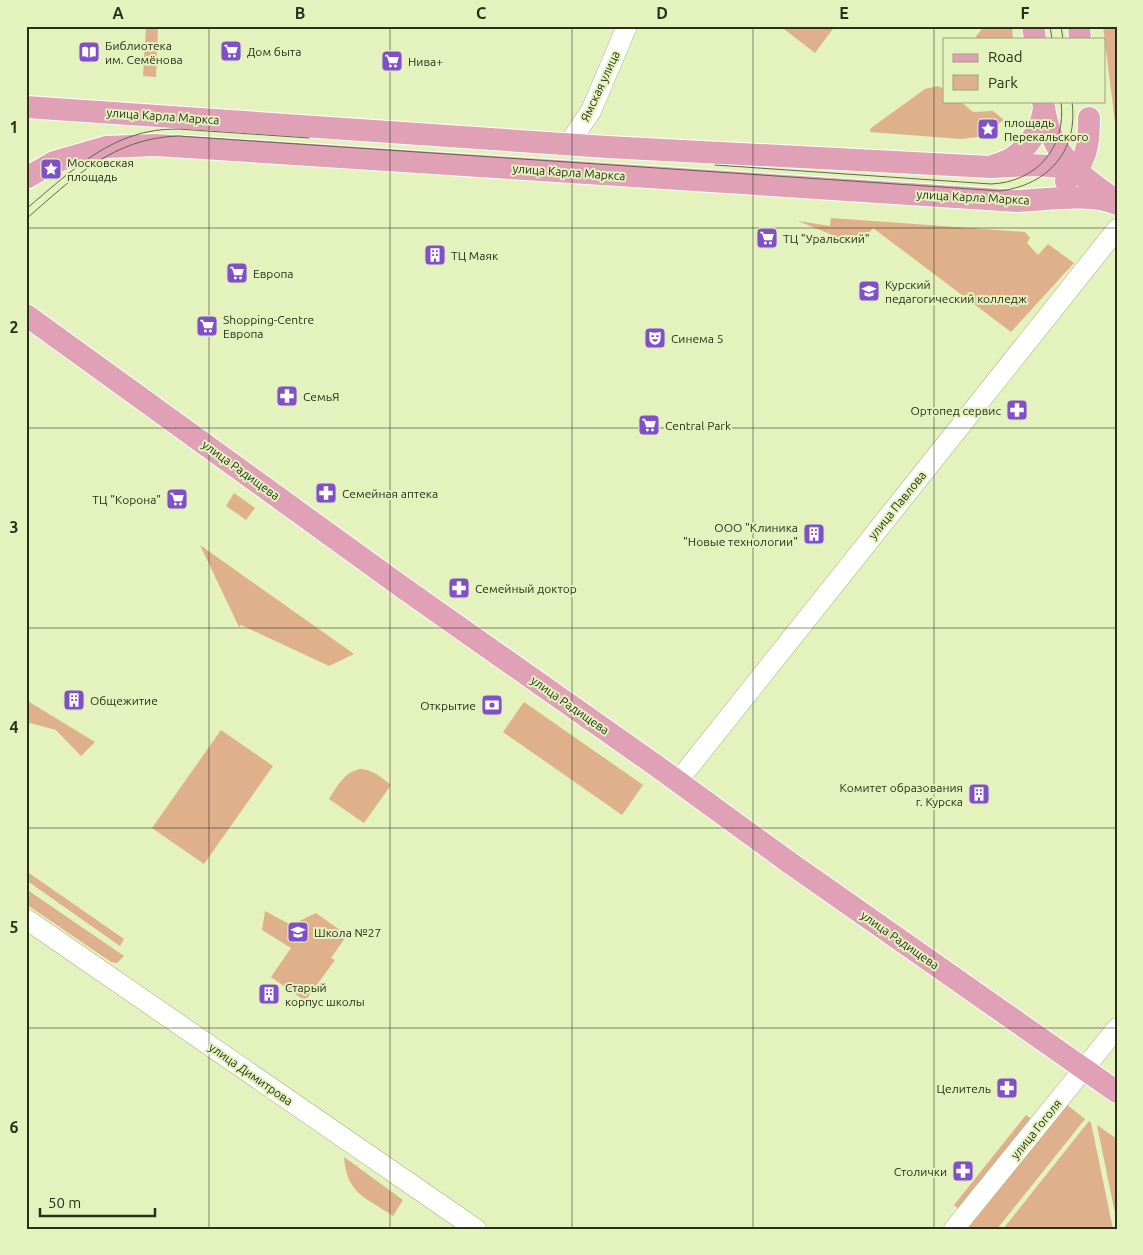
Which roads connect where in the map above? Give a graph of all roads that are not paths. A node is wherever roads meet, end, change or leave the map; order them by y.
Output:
1 (627, 26) edge
2 (1043, 105) edge
3 (26, 107) edge
4 (1088, 110) edge
5 (569, 143) junction
6 (990, 167) junction
7 (1076, 171) junction
8 (26, 178) edge
9 (1017, 201) junction
10 (1117, 201) edge
11 (1117, 229) edge
12 (28, 316) edge
13 (678, 781) junction
14 (26, 919) edge
15 (1117, 1028) edge
16 (1084, 1069) junction
17 (1117, 1092) edge
18 (476, 1229) edge
19 (954, 1229) edge

1 - 5 main road, Ямская улица
2 - 6 main road
2 - 7 main road
3 - 5 main road, улица Карла Маркса
4 - 7 main road
4 - 10 main road
5 - 6 main road, улица Карла Маркса
6 - 7 main road, улица Карла Маркса
7 - 9 main road
7 - 10 main road
8 - 9 main road, улица Карла Маркса
9 - 10 main road, улица Карла Маркса
11 - 13 main road, улица Павлова
12 - 13 main road, улица Радищева
13 - 16 main road, улица Радищева
14 - 18 main road, улица Димитрова
15 - 16 main road, улица Гоголя
16 - 17 main road, улица Радищева
16 - 19 main road, улица Гоголя

